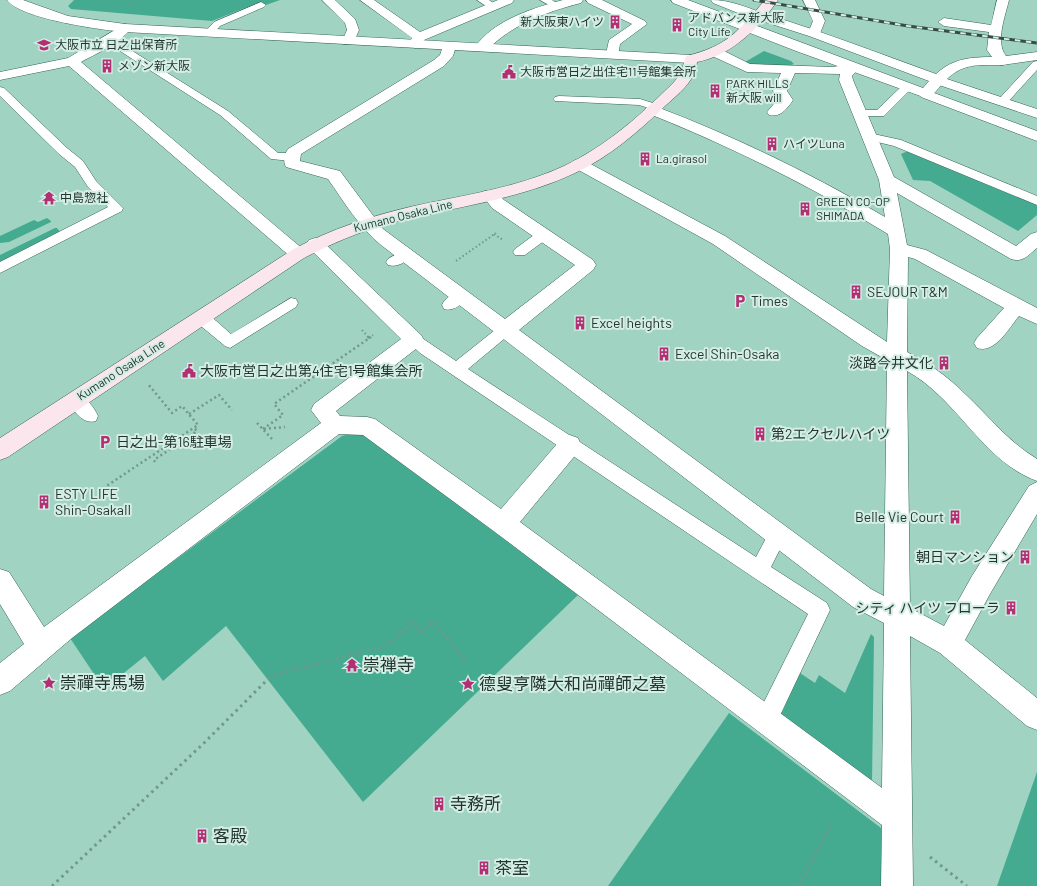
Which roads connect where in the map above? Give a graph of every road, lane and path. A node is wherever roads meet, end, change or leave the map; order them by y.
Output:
1 (13, 0) edge
2 (328, 0) edge
3 (366, 0) edge
4 (508, 0) edge
5 (577, 0) edge
6 (592, 0) edge
7 (676, 0) edge
8 (717, 0) edge
9 (732, 0) edge
10 (754, 0) edge
11 (772, 0) edge
12 (809, 0) edge
13 (1003, 0) edge
14 (487, 3) edge
15 (550, 3) edge
16 (261, 5) dead end
17 (758, 15) junction
18 (944, 22) dead end
19 (125, 28) junction
20 (746, 29) junction
21 (996, 30) junction
22 (209, 33) junction
23 (814, 33) junction
24 (110, 40) junction
25 (348, 41) junction
26 (417, 41) junction
27 (449, 46) junction
28 (482, 47) junction
29 (717, 53) junction
30 (613, 54) junction
31 (1037, 56) edge
32 (691, 58) junction
33 (72, 60) junction
34 (1002, 61) junction
35 (1037, 64) edge
36 (40, 67) junction
37 (852, 68) junction
38 (790, 69) junction
39 (0, 76) edge
40 (938, 80) junction
41 (907, 88) junction
42 (0, 89) edge
43 (926, 94) junction
44 (559, 99) dead end
45 (1002, 102) junction
46 (653, 109) junction
47 (774, 112) dead end
48 (859, 113) junction
49 (1037, 114) edge
50 (1037, 136) edge
51 (869, 137) junction
52 (292, 157) junction
53 (579, 164) junction
54 (887, 180) junction
55 (490, 195) junction
56 (1037, 201) edge
57 (368, 222) junction
58 (499, 231) dead end
59 (542, 235) junction
60 (1037, 238) edge
61 (898, 241) junction
62 (306, 249) junction
63 (520, 252) dead end
64 (0, 268) edge
65 (434, 276) junction
66 (290, 303) dead end
67 (1017, 306) junction
68 (1037, 316) edge
69 (201, 318) junction
70 (362, 330) dead end
71 (505, 330) junction
72 (378, 331) dead end
73 (369, 338) junction
74 (414, 340) junction
75 (984, 344) dead end
76 (896, 356) junction
77 (457, 369) junction
78 (147, 383) dead end
79 (76, 400) junction
80 (232, 410) dead end
81 (189, 414) junction
82 (90, 416) dead end
83 (336, 425) junction
84 (194, 428) junction
85 (263, 429) dead end
86 (570, 445) junction
87 (0, 450) edge
88 (155, 462) dead end
89 (1037, 471) edge
90 (109, 493) dead end
91 (1037, 493) edge
92 (503, 524) junction
93 (778, 536) junction
94 (759, 570) junction
95 (0, 581) edge
96 (896, 616) junction
97 (949, 644) junction
98 (42, 648) junction
99 (466, 662) dead end
100 (0, 681) edge
101 (1037, 716) edge
102 (766, 720) junction
103 (896, 817) junction
104 (831, 825) dead end
105 (52, 886) edge
106 (799, 886) edge
107 (897, 886) edge

1 - 19 street
2 - 25 street
3 - 26 street
4 - 14 street
5 - 15 street
6 - 30 street
7 - 20 street
8 - 17 street
9 - 10 street
11 - 17 main road
12 - 23 street
13 - 21 street
14 - 26 street
15 - 28 street
16 - 22 lane
17 - 20 main road
17 - 23 street
18 - 21 street
19 - 22 street
19 - 24 street
20 - 29 main road
20 - 37 street
21 - 34 street
22 - 25 street
23 - 40 street
24 - 33 street
24 - 52 lane
25 - 26 street
26 - 27 street
27 - 28 street
27 - 52 street
28 - 30 street
29 - 32 main road
29 - 38 street
30 - 32 street
31 - 34 street
32 - 46 main road, Kumano Osaka Line
33 - 36 street
33 - 62 street
34 - 35 street
34 - 40 street
35 - 45 lane
36 - 39 street
36 - 42 street
37 - 38 street
37 - 41 street
37 - 48 street
38 - 47 street
40 - 43 street
40 - 45 street
41 - 43 street
41 - 48 lane
42 - 64 lane
43 - 50 street
44 - 46 lane
45 - 49 street
46 - 53 main road, Kumano Osaka Line
46 - 61 street
48 - 51 street
51 - 54 street
51 - 56 lane
52 - 57 street
53 - 55 main road, Kumano Osaka Line
53 - 76 street
54 - 60 street
54 - 61 street
55 - 57 main road, Kumano Osaka Line
55 - 59 street
57 - 62 main road, Kumano Osaka Line
57 - 65 street
58 - 65 path
59 - 63 lane
59 - 71 street
61 - 67 street
61 - 76 street
62 - 69 main road, Kumano Osaka Line
62 - 74 street
65 - 71 street
66 - 69 lane
67 - 68 street
67 - 75 street
69 - 79 main road, Kumano Osaka Line
70 - 73 path
71 - 77 lane
71 - 93 street
72 - 73 path
73 - 85 path
74 - 77 lane
74 - 83 street
76 - 89 street
76 - 96 street
77 - 86 lane
78 - 81 path
79 - 82 lane
79 - 87 main road, Kumano Osaka Line
80 - 81 path
81 - 84 path
83 - 92 street
83 - 98 street
84 - 88 path
84 - 90 path
86 - 92 street
86 - 94 lane
91 - 97 street
92 - 102 street
93 - 94 lane
93 - 96 street
94 - 102 lane
95 - 98 street
96 - 97 street
96 - 103 street
97 - 101 street
98 - 100 street
99 - 105 path
102 - 103 street
103 - 107 street
104 - 106 path

